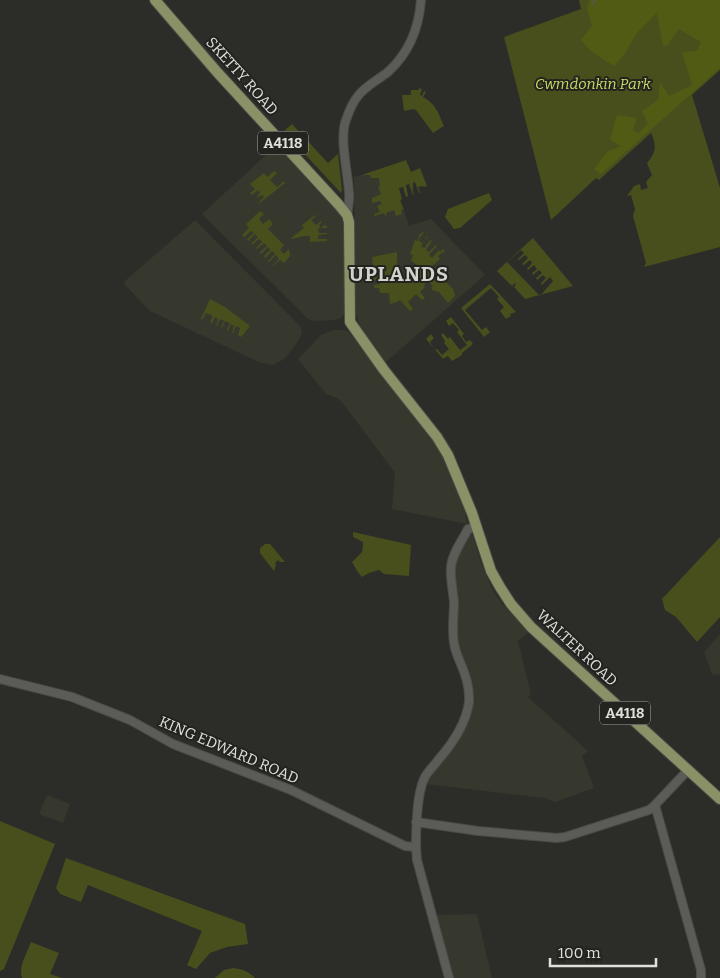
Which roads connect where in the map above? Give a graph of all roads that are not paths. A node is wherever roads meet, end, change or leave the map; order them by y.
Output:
1 (155, 0) edge
2 (420, 0) edge
3 (347, 216) junction
4 (476, 527) junction
5 (0, 679) edge
6 (688, 770) junction
7 (720, 799) edge
8 (655, 805) junction
9 (416, 822) junction
10 (415, 847) junction
11 (449, 978) edge
12 (700, 978) edge

1 - 3 main road, SKETTY ROAD / A4118
2 - 3 street
3 - 4 main road, WALTER ROAD / A4118
4 - 6 main road, WALTER ROAD / A4118
4 - 9 street
5 - 10 street, KING EDWARD ROAD
6 - 7 main road, WALTER ROAD / A4118
6 - 8 street
8 - 9 street
8 - 12 street
9 - 10 street
10 - 11 street

